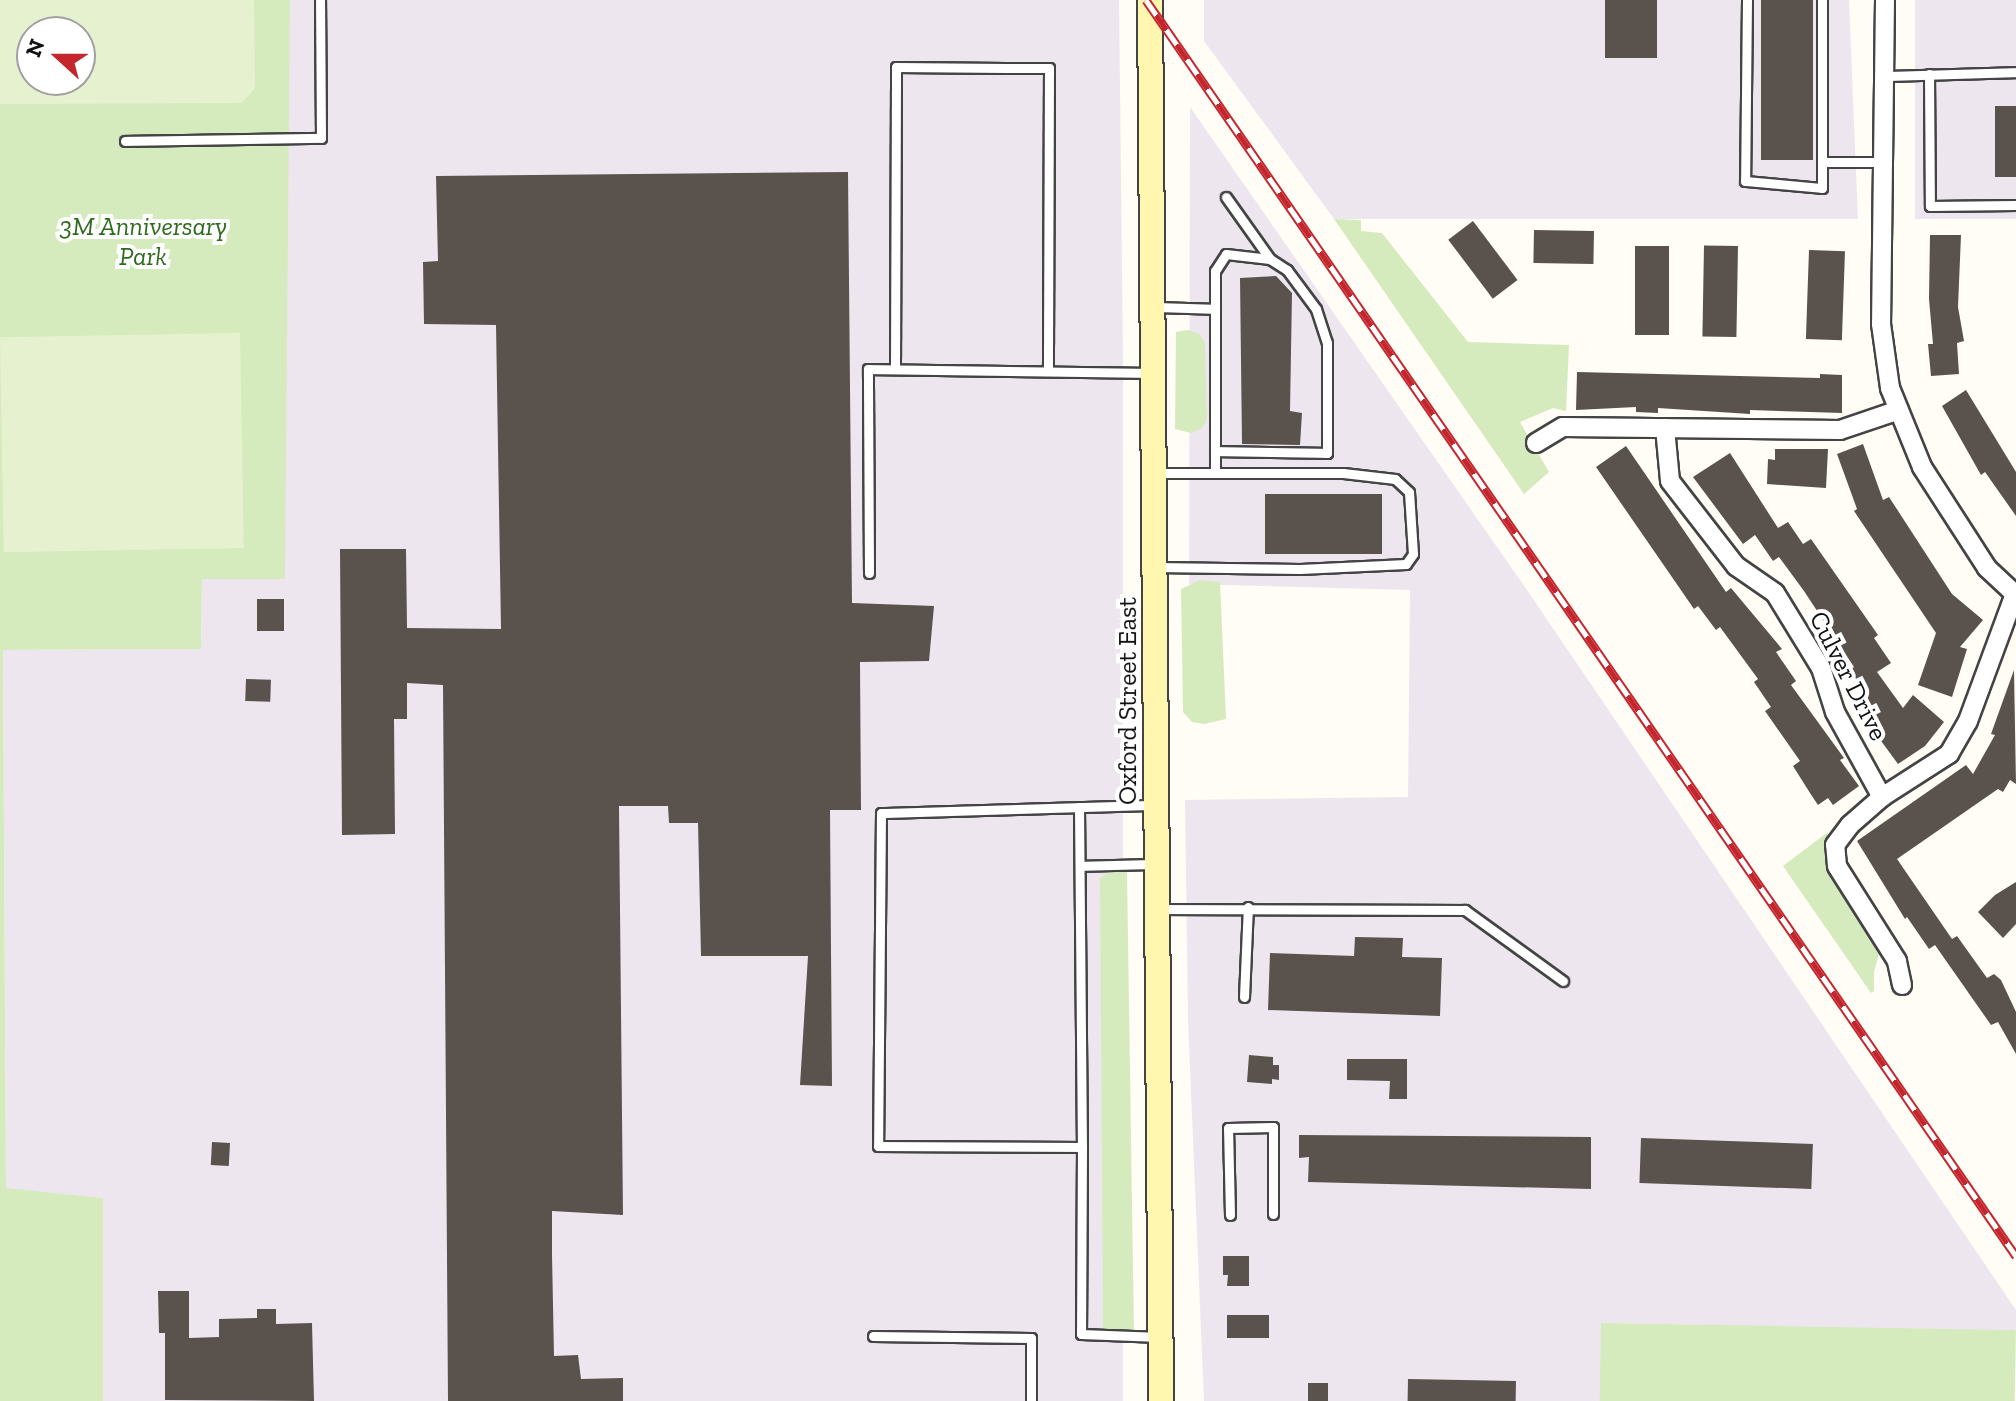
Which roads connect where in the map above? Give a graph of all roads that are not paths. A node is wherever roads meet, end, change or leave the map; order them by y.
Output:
1 (320, 0) edge
2 (1150, 0) edge
3 (1747, 0) edge
4 (1822, 0) edge
5 (1885, 0) edge
6 (2016, 72) edge
7 (1929, 74) junction
8 (1884, 76) junction
9 (125, 141) dead end
10 (1822, 162) junction
11 (1883, 162) junction
12 (1226, 197) dead end
13 (2016, 205) edge
14 (1270, 259) junction
15 (1153, 307) junction
16 (1215, 309) junction
17 (895, 369) junction
18 (1048, 371) junction
19 (1153, 373) junction
20 (1899, 410) junction
21 (1665, 428) junction
22 (1536, 443) dead end
23 (1215, 451) junction
24 (1154, 473) junction
25 (1215, 473) junction
26 (1155, 567) junction
27 (869, 573) dead end
28 (2015, 595) edge
29 (1882, 797) junction
30 (1156, 805) junction
31 (1079, 807) junction
32 (1157, 864) junction
33 (1080, 866) junction
34 (1248, 907) junction
35 (1157, 909) junction
36 (1563, 981) dead end
37 (1902, 985) dead end
38 (1244, 997) dead end
39 (1082, 1147) junction
40 (1273, 1214) dead end
41 (1230, 1215) dead end
42 (873, 1336) dead end
43 (1160, 1337) junction
44 (1031, 1401) edge
45 (1161, 1401) edge

1 - 9 lane
2 - 15 main road, Oxford Street East
3 - 10 lane
4 - 10 lane
5 - 8 street
6 - 7 lane
7 - 8 lane
7 - 13 lane
8 - 11 street
10 - 11 lane
11 - 20 street
12 - 14 lane
14 - 16 lane
14 - 23 lane
15 - 16 lane
15 - 19 main road, Oxford Street East
16 - 23 lane
17 - 18 lane
17 - 18 lane
17 - 27 lane
18 - 19 lane
19 - 24 main road, Oxford Street East
20 - 21 street
20 - 28 street
21 - 22 street
21 - 29 street, Culver Drive
23 - 25 lane
24 - 25 lane
24 - 26 main road, Oxford Street East
25 - 26 lane
26 - 30 main road, Oxford Street East
28 - 29 street
29 - 37 street
30 - 31 lane
30 - 32 main road, Oxford Street East
31 - 33 lane
31 - 39 lane
32 - 33 lane
32 - 35 main road, Oxford Street East
33 - 39 lane
34 - 35 lane
34 - 36 lane
34 - 38 lane
35 - 43 main road, Oxford Street East
39 - 43 lane
40 - 41 lane
42 - 44 lane
43 - 45 main road, Oxford Street East

